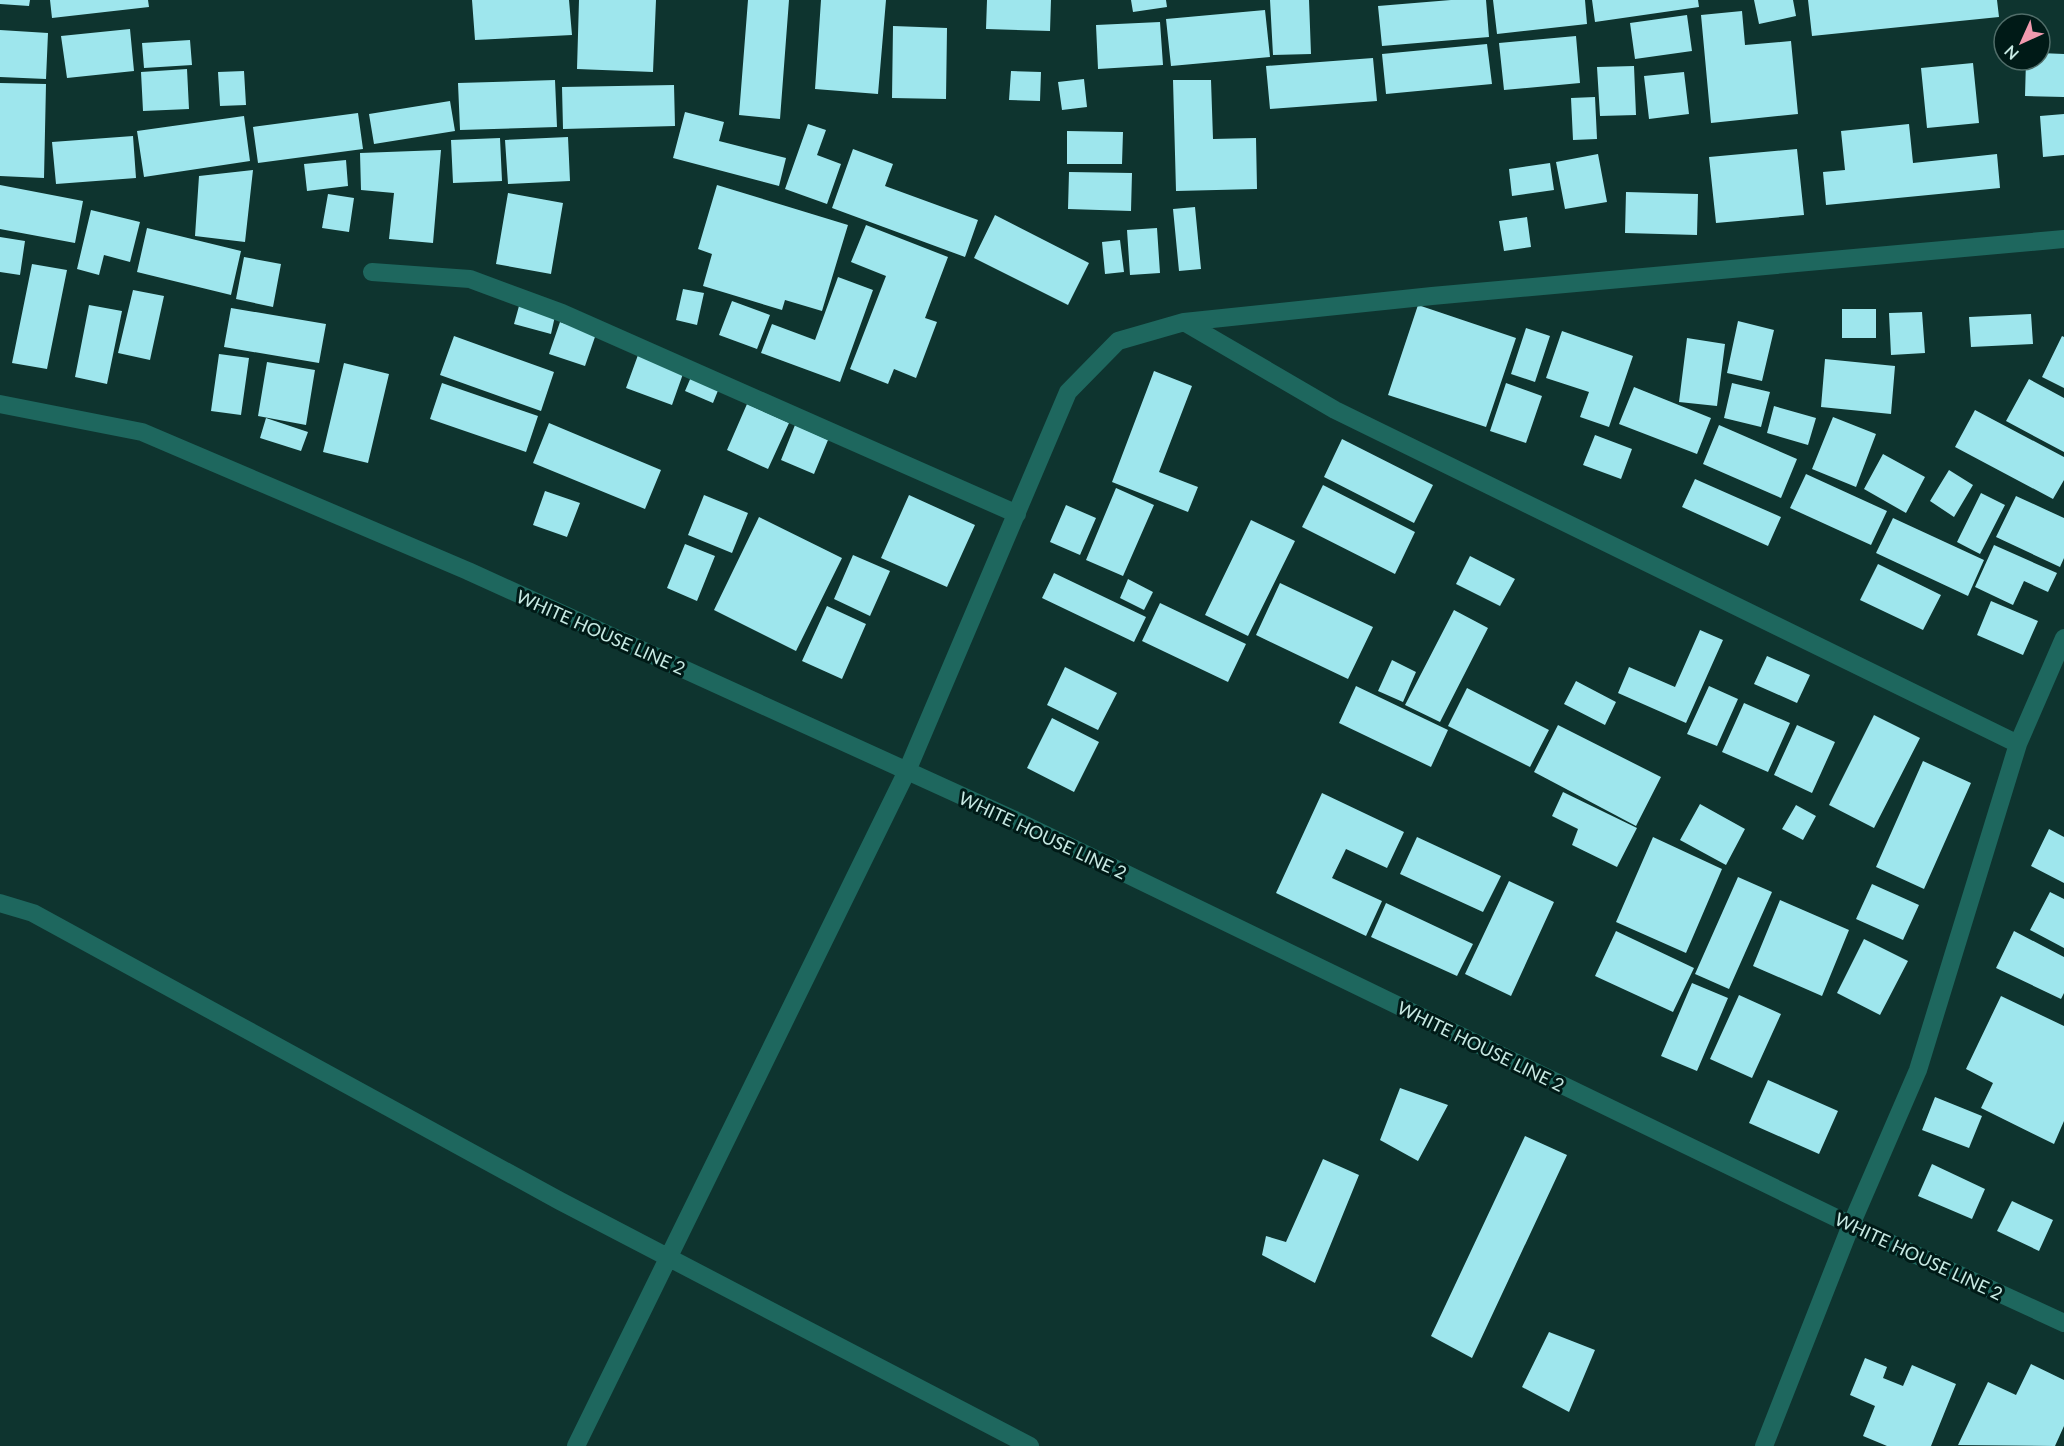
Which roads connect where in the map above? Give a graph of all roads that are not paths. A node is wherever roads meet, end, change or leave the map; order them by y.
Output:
1 (2064, 239) edge
2 (372, 273) dead end
3 (1184, 321) junction
4 (0, 404) edge
5 (1017, 514) junction
6 (2064, 638) edge
7 (2018, 744) junction
8 (907, 771) junction
9 (0, 903) edge
10 (1851, 1225) junction
11 (667, 1257) junction
12 (2064, 1323) edge
13 (576, 1446) edge
14 (1030, 1446) edge
15 (1764, 1446) edge

1 - 3 street
2 - 5 street
3 - 5 street
3 - 7 street
4 - 8 street, WHITE HOUSE LINE 2
5 - 8 street
6 - 7 street
7 - 10 street
8 - 10 street, WHITE HOUSE LINE 2
8 - 11 street
9 - 11 street
10 - 12 street, WHITE HOUSE LINE 2
10 - 15 street
11 - 13 street
11 - 14 street

